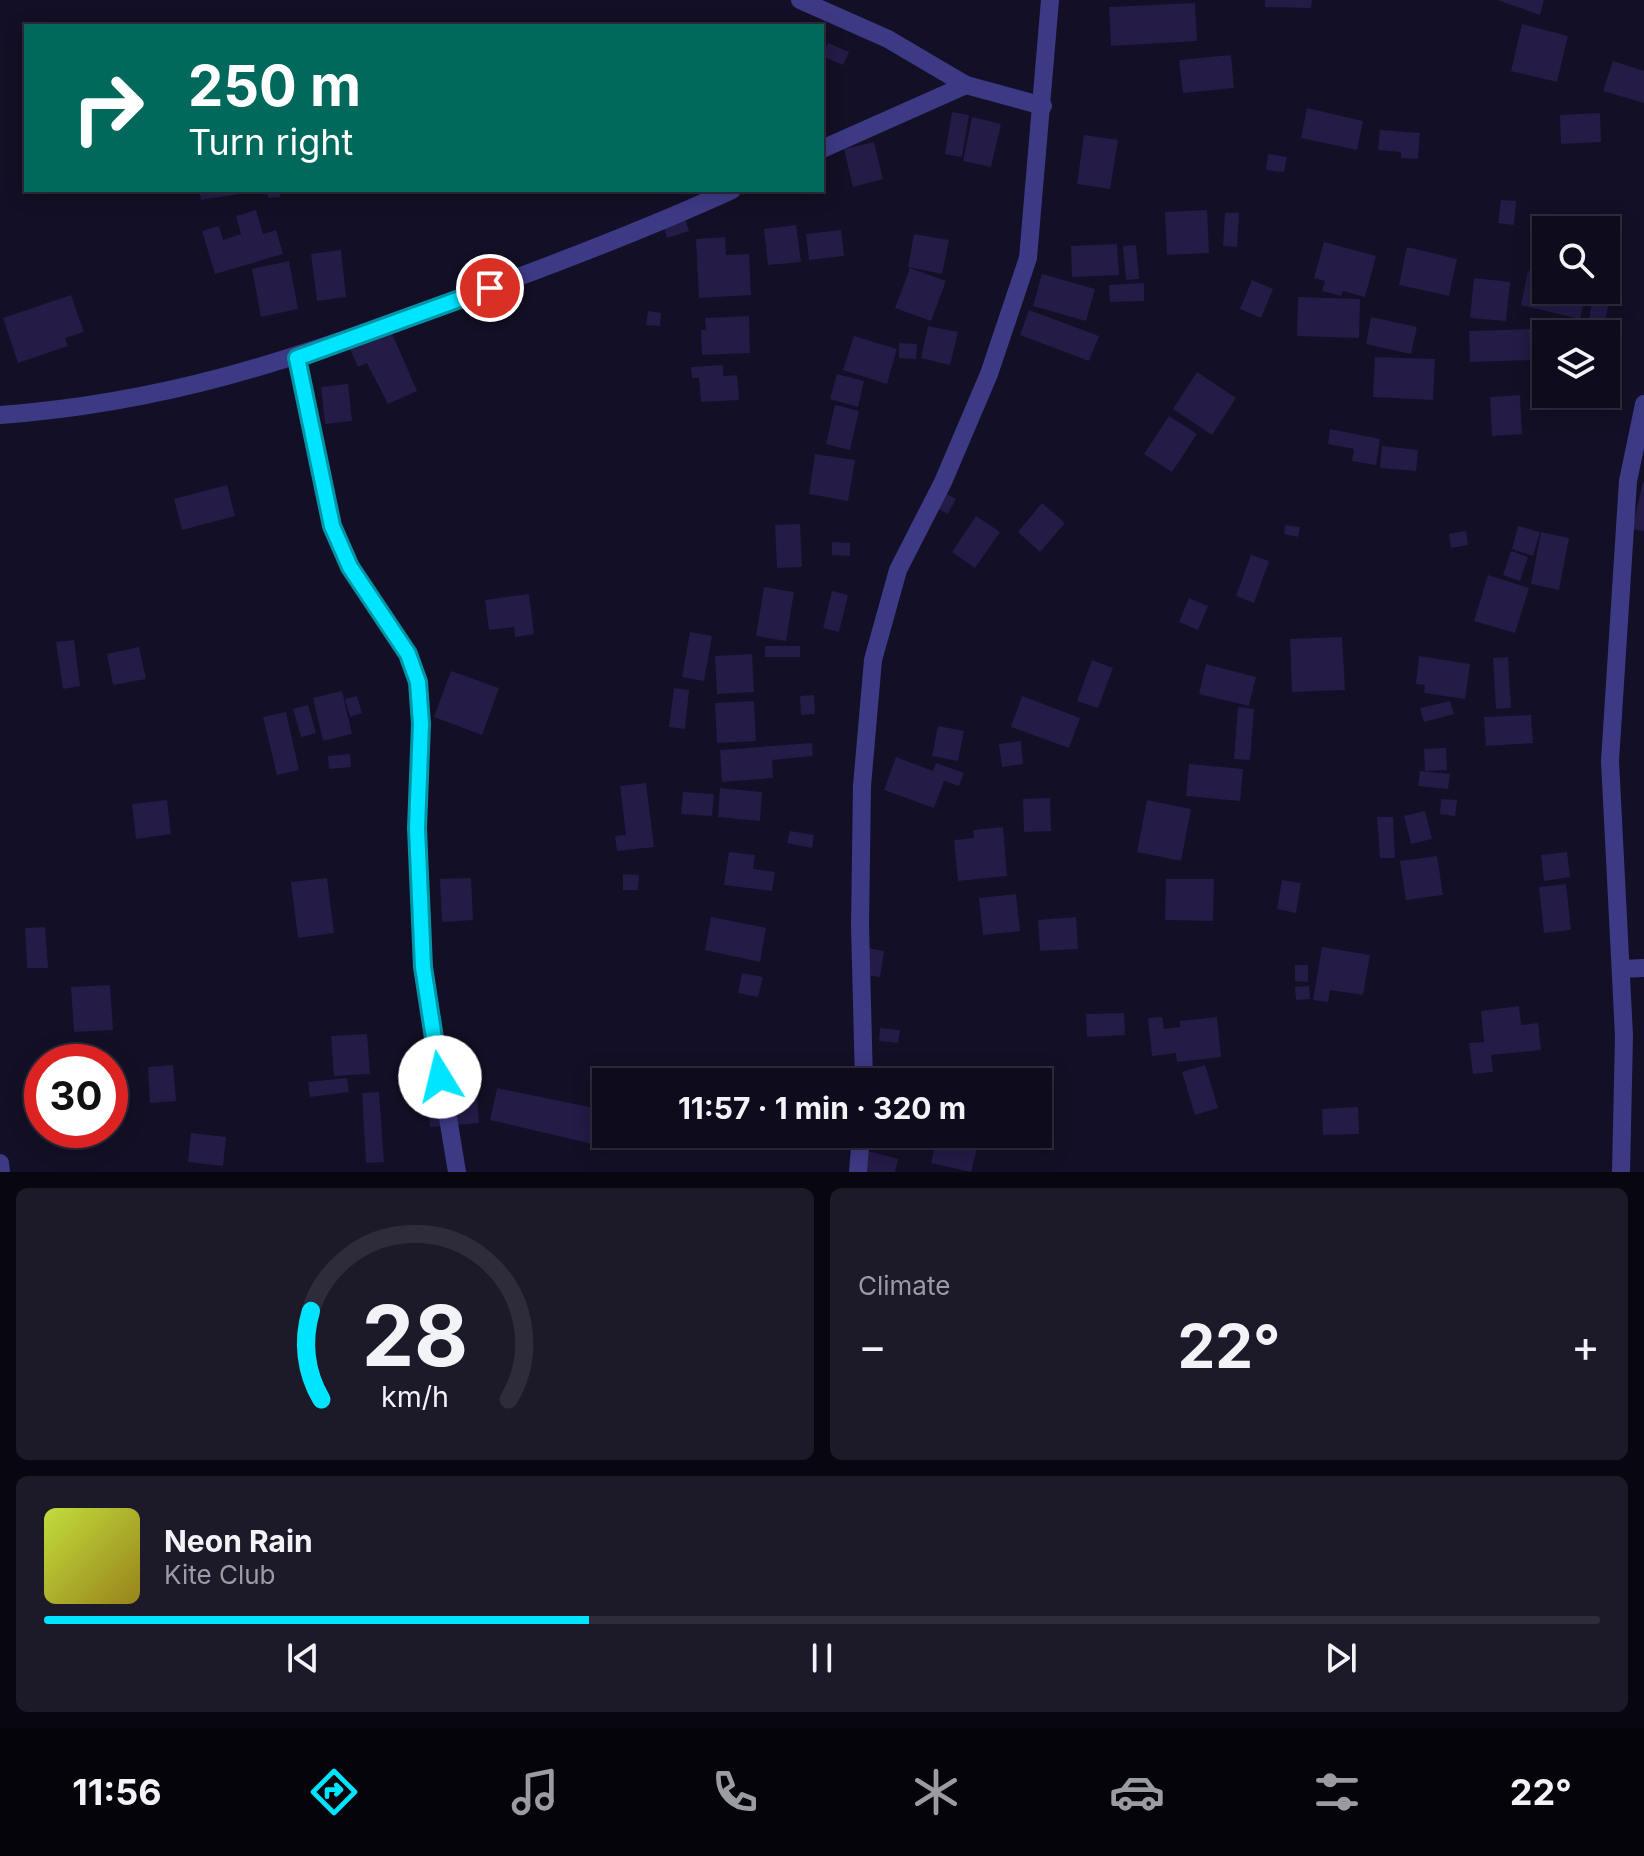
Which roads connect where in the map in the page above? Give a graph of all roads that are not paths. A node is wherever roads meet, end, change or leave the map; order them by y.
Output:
1 (800, 0) edge
2 (1050, 0) edge
3 (966, 85) junction
4 (1043, 106) junction
5 (824, 148) edge
6 (727, 192) edge
7 (297, 358) junction
8 (1644, 404) edge
9 (0, 415) edge
10 (1644, 968) edge
11 (1621, 969) junction
12 (864, 1068) edge
13 (860, 1148) edge
14 (0, 1163) edge
15 (1, 1172) edge
16 (457, 1172) edge
17 (858, 1172) edge
18 (1621, 1172) edge

1 - 3 street
2 - 4 street
3 - 4 street
3 - 5 street
4 - 12 street
6 - 7 street
7 - 9 street
7 - 16 street
8 - 11 street
10 - 11 street
11 - 18 street
13 - 17 street
14 - 15 street

